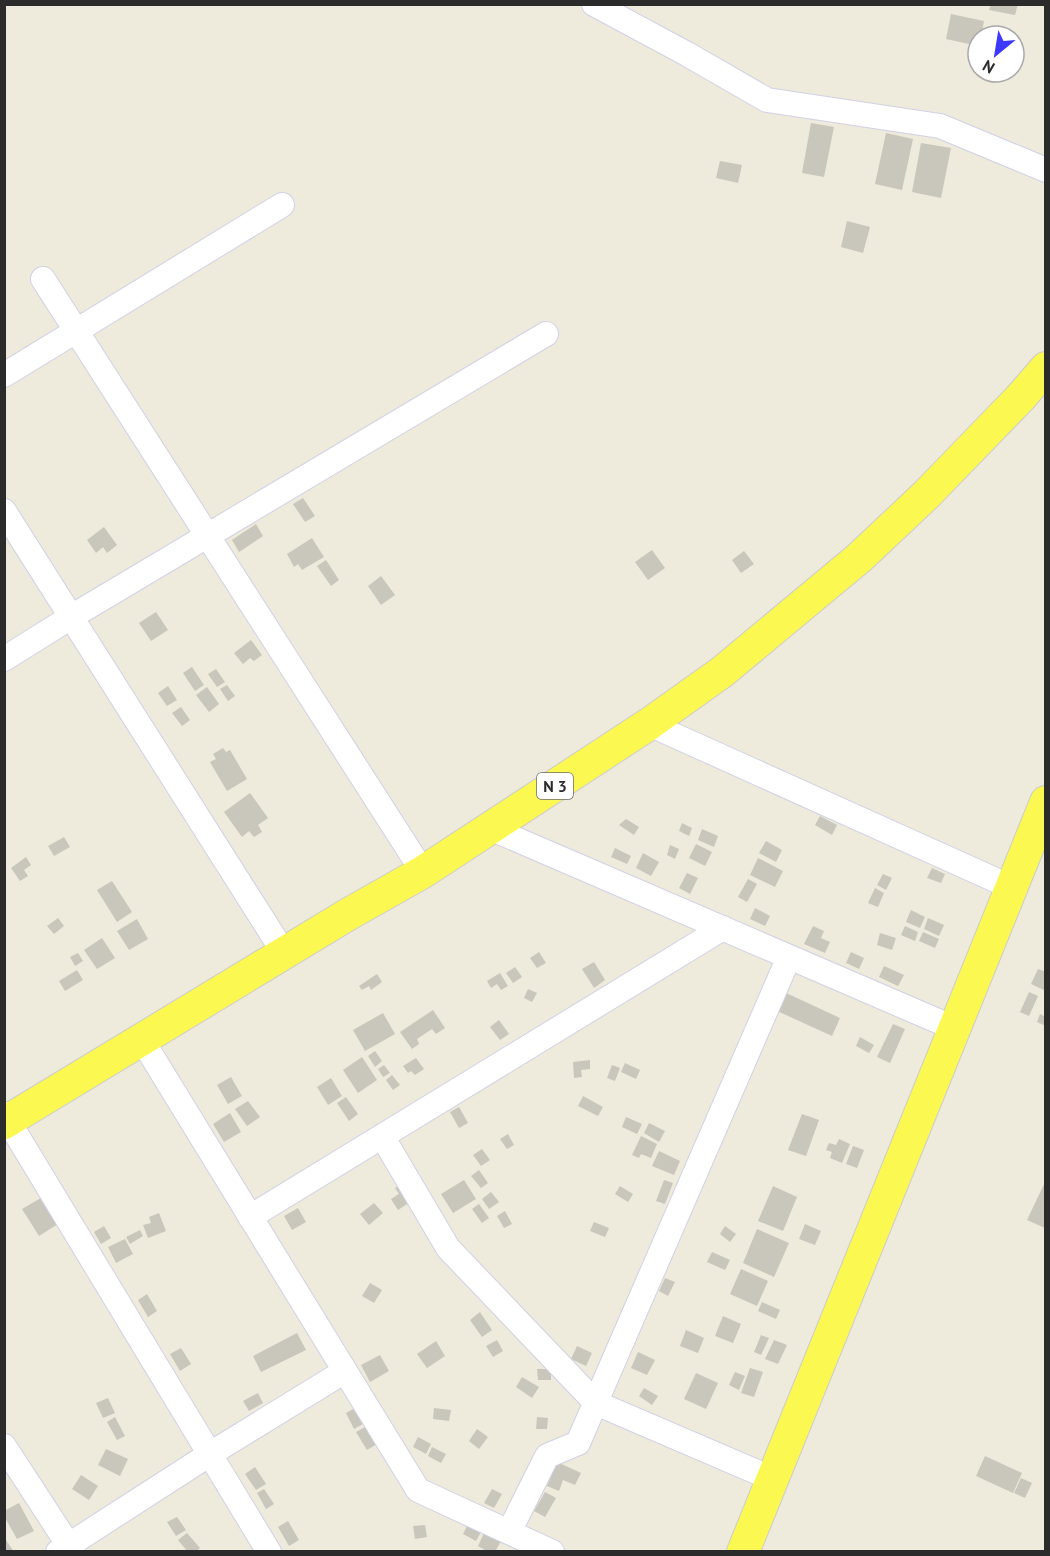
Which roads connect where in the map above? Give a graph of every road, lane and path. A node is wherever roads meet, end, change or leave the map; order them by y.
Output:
1 (594, 4) edge
2 (1046, 170) edge
3 (282, 205) dead end
4 (43, 279) dead end
5 (76, 331) junction
6 (546, 334) dead end
7 (1046, 368) edge
8 (4, 375) edge
9 (4, 511) edge
10 (208, 536) junction
11 (71, 617) junction
12 (4, 659) edge
13 (650, 724) junction
14 (1046, 802) edge
15 (490, 828) junction
16 (423, 872) junction
17 (1011, 887) junction
18 (723, 928) junction
19 (284, 953) junction
20 (789, 957) junction
21 (954, 1028) junction
22 (142, 1040) junction
23 (6, 1119) edge
24 (382, 1136) junction
25 (250, 1217) junction
26 (345, 1371) junction
27 (596, 1403) junction
28 (4, 1446) edge
29 (210, 1454) junction
30 (773, 1479) junction
31 (509, 1532) junction
32 (67, 1549) edge
33 (546, 1550) edge
34 (269, 1551) edge
35 (742, 1551) edge

1 - 2 street
3 - 5 street
4 - 5 street
5 - 8 street
5 - 10 street
6 - 10 street
7 - 13 main road, N 3
9 - 11 street
10 - 11 street
10 - 16 street
11 - 12 street
11 - 19 street
13 - 15 main road, N 3
13 - 17 street
14 - 17 main road
15 - 16 main road, N 3
15 - 18 street
16 - 19 main road, N 3
17 - 21 main road
18 - 20 street
18 - 24 street
19 - 22 main road, N 3
20 - 21 street
20 - 27 street
21 - 30 main road
22 - 23 main road, N 3
22 - 25 street
23 - 29 street
24 - 25 street
24 - 27 street
25 - 26 street
26 - 29 street
26 - 31 street
27 - 30 street
27 - 31 street
28 - 32 street
29 - 32 street
29 - 34 street
30 - 35 main road
31 - 33 street

